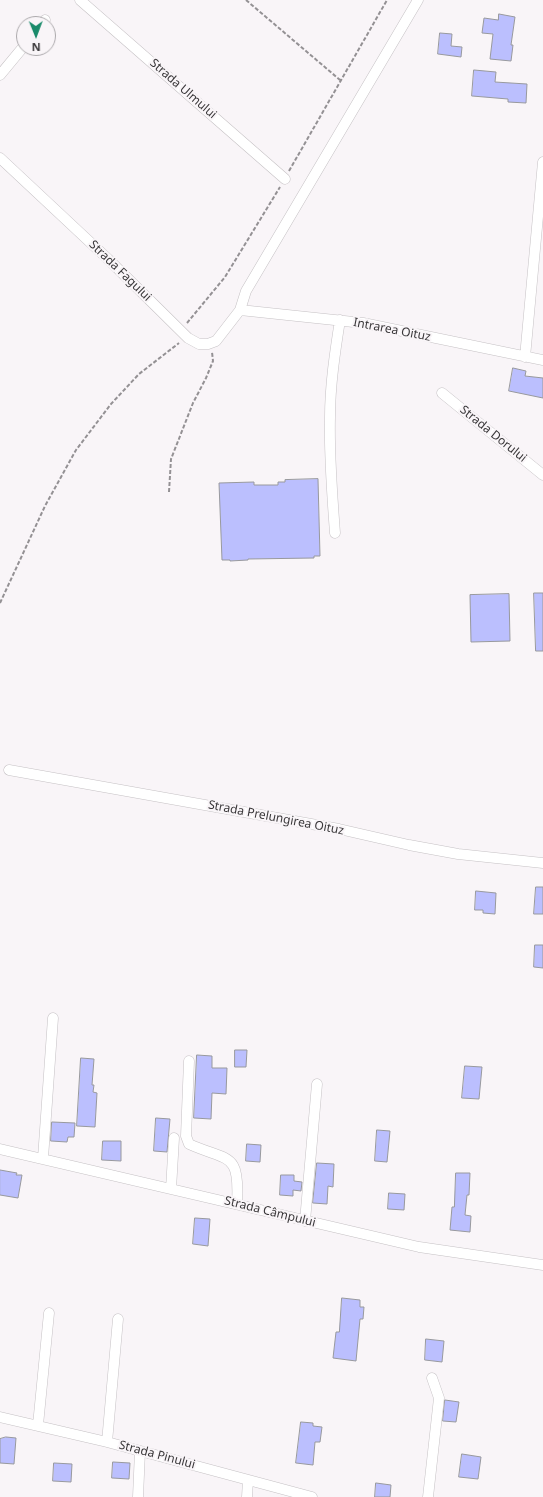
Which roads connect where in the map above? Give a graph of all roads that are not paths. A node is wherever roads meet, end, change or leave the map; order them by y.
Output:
1 (80, 0) edge
2 (418, 0) edge
3 (16, 56) edge
4 (0, 75) edge
5 (0, 158) edge
6 (543, 162) edge
7 (285, 179) road end
8 (539, 244) edge
9 (240, 310) junction
10 (340, 320) junction
11 (526, 357) junction
12 (543, 360) edge
13 (442, 393) dead end
14 (543, 475) edge
15 (335, 533) dead end
16 (9, 770) dead end
17 (543, 863) edge
18 (53, 1018) dead end
19 (189, 1061) dead end
20 (317, 1084) dead end
21 (174, 1138) dead end
22 (0, 1149) edge
23 (43, 1158) junction
24 (171, 1189) junction
25 (237, 1204) junction
26 (306, 1221) junction
27 (543, 1265) edge
28 (49, 1313) dead end
29 (118, 1319) dead end
30 (432, 1378) dead end
31 (0, 1417) edge
32 (38, 1425) junction
33 (107, 1442) junction
34 (140, 1451) junction
35 (248, 1480) junction
36 (138, 1497) edge
37 (247, 1497) edge
38 (312, 1497) edge
39 (428, 1497) edge

1 - 7 street, Strada Ulmului
2 - 9 street
3 - 4 street
5 - 9 street, Strada Fagului
6 - 8 street
8 - 11 street
9 - 10 street, Intrarea Oituz
10 - 11 street, Intrarea Oituz
10 - 15 street
11 - 12 street, Intrarea Oituz
13 - 14 street, Strada Dorului
16 - 17 street, Strada Prelungirea Oituz
18 - 23 street
19 - 25 street
20 - 26 street
21 - 24 street
22 - 23 street, Strada Câmpului
23 - 24 street, Strada Câmpului
24 - 25 street, Strada Câmpului
25 - 26 street, Strada Câmpului
26 - 27 street, Strada Câmpului
28 - 32 street
29 - 33 street
30 - 39 street
31 - 32 street, Strada Pinului
32 - 33 street, Strada Pinului
33 - 34 street, Strada Pinului
34 - 35 street, Strada Pinului
34 - 36 street
35 - 37 street
35 - 38 street, Strada Pinului

